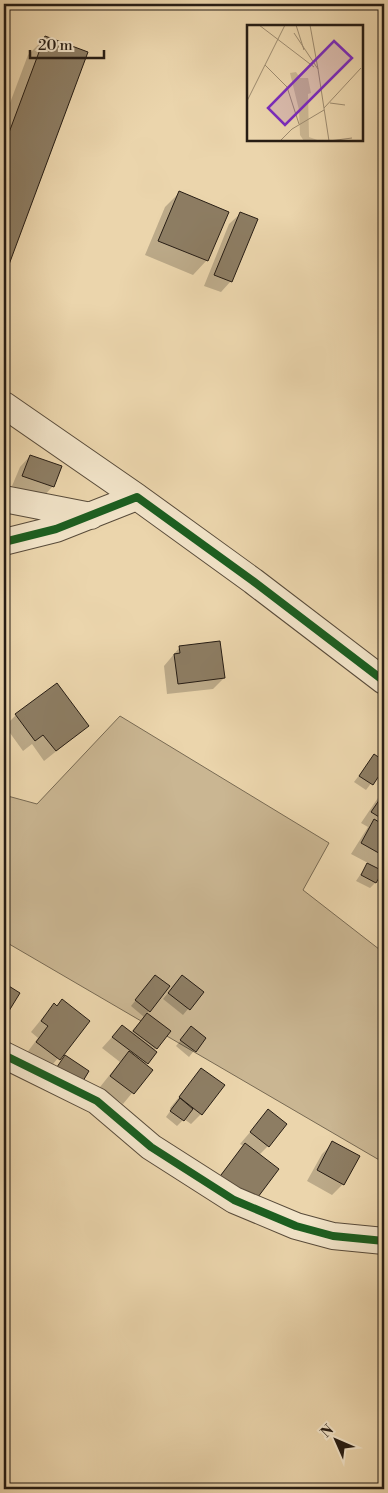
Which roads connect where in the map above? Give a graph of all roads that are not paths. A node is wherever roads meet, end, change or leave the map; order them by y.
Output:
1 (4, 405) edge
2 (137, 497) junction
3 (4, 499) edge
4 (92, 517) junction
5 (4, 542) edge
6 (384, 681) edge
7 (4, 1055) edge
8 (384, 1241) edge

1 - 2 street
2 - 4 street
2 - 6 street
3 - 4 street
4 - 5 street
7 - 8 street

